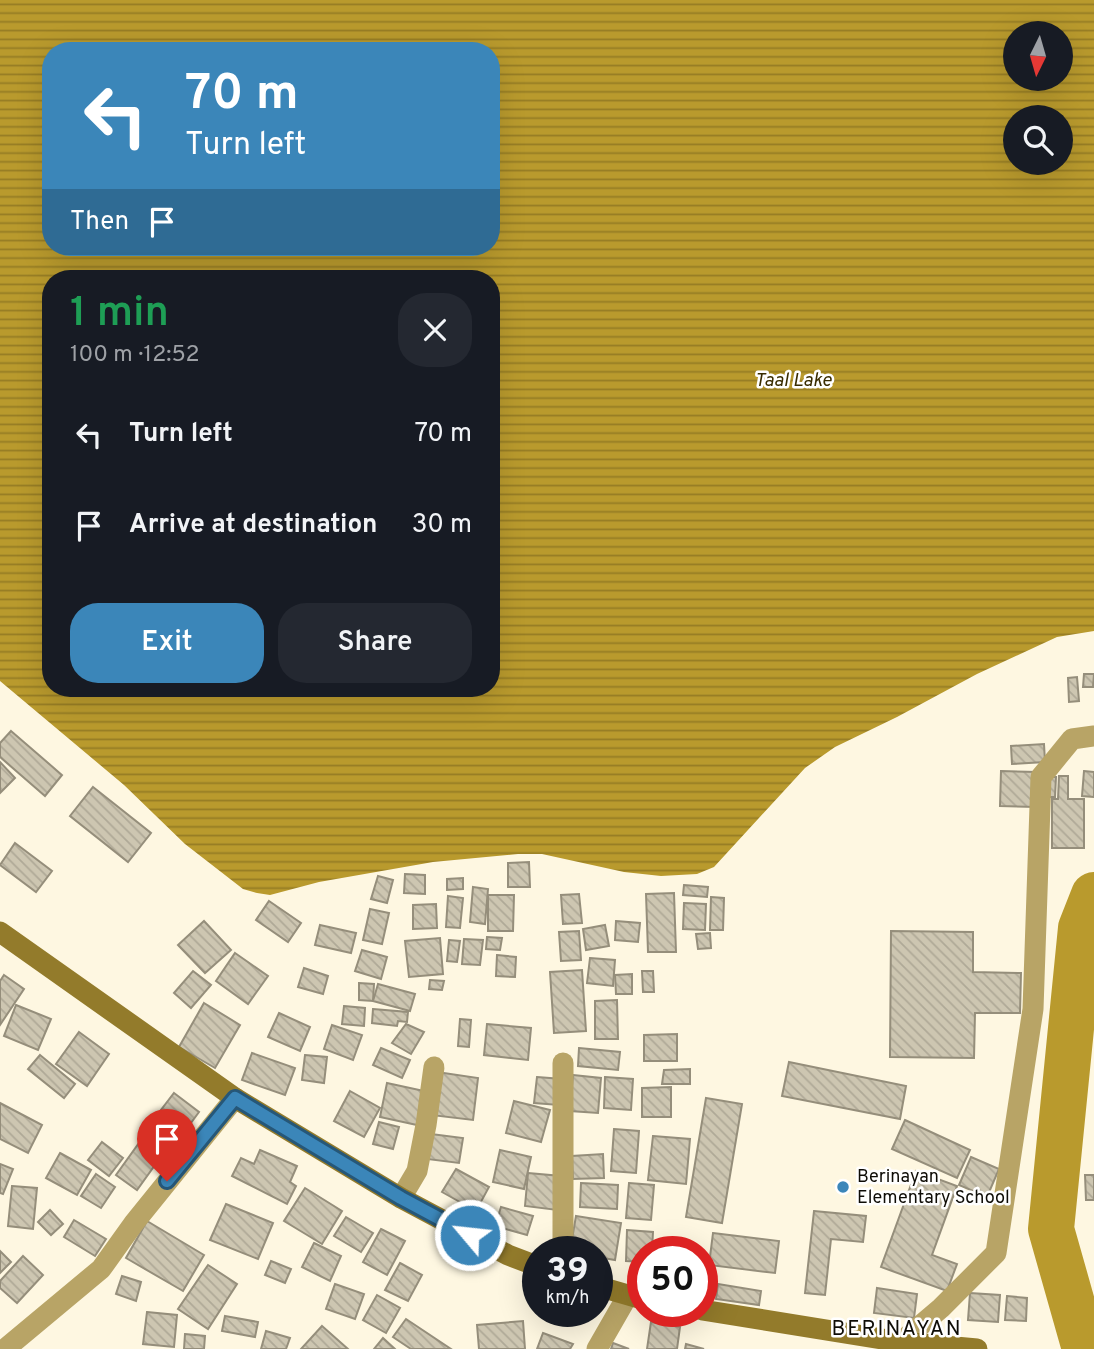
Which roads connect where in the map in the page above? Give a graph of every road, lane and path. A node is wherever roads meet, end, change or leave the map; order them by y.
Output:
1 (1094, 736) edge
2 (0, 933) edge
3 (563, 1063) dead end
4 (434, 1067) dead end
5 (235, 1098) junction
6 (401, 1198) junction
7 (564, 1236) edge
8 (522, 1260) edge
9 (627, 1308) edge
10 (718, 1313) edge
11 (901, 1342) junction
12 (954, 1348) edge
13 (5, 1349) edge
14 (597, 1349) edge
15 (977, 1349) edge

1 - 11 street
2 - 5 main road
3 - 7 street
4 - 6 street
5 - 6 main road
5 - 13 street
6 - 8 main road
9 - 14 street
10 - 11 main road
11 - 12 main road
12 - 15 main road

